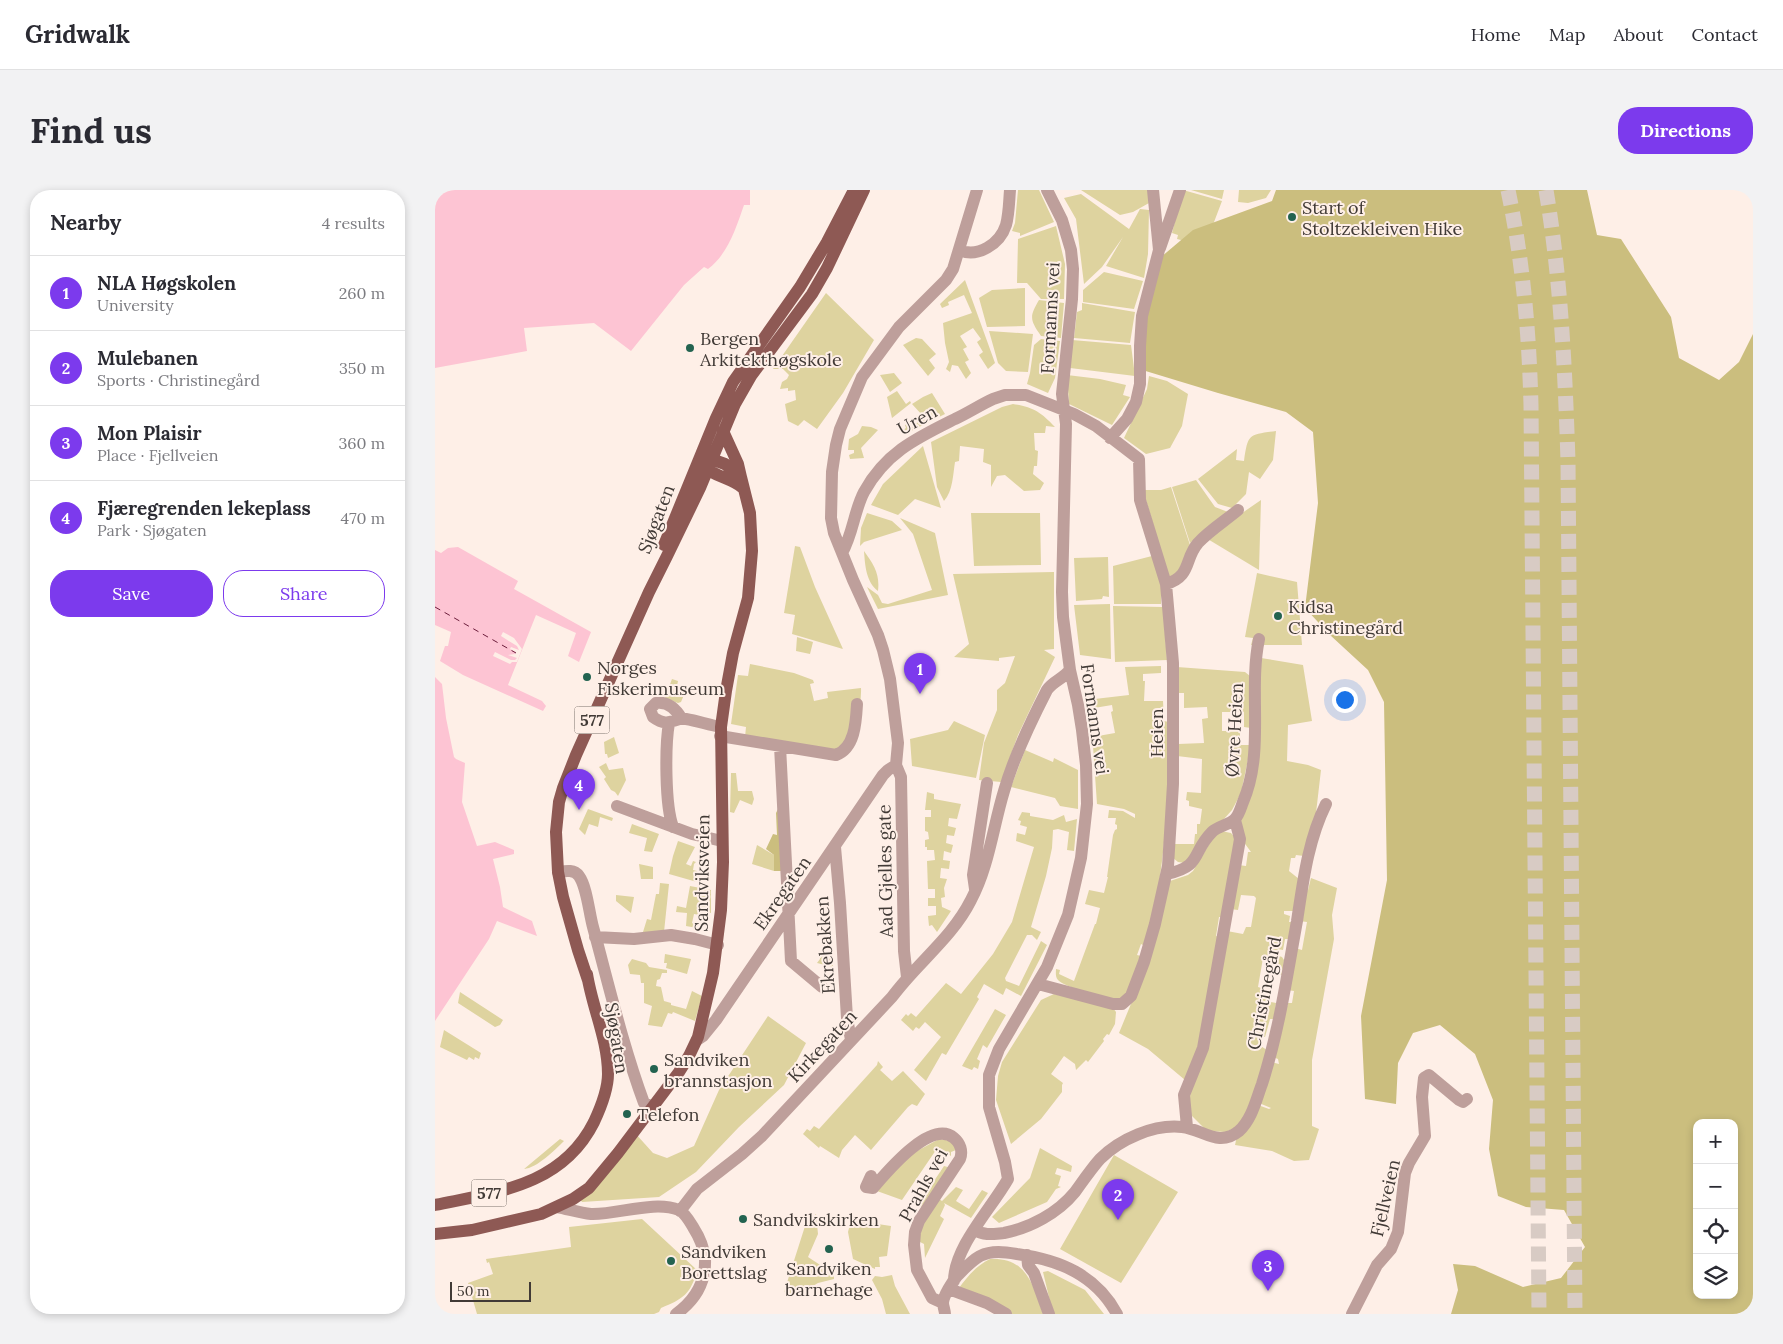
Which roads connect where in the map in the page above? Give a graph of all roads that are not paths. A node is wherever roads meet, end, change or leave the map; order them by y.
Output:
1 (854, 190) edge
2 (864, 190) edge
3 (977, 190) edge
4 (1010, 190) edge
5 (1047, 190) edge
6 (1153, 190) edge
7 (1180, 190) edge
8 (959, 250) junction
9 (1159, 250) junction
10 (1064, 411) junction
11 (723, 431) junction
12 (1111, 438) junction
13 (705, 463) junction
14 (742, 483) junction
15 (1238, 510) dead end
16 (842, 553) junction
17 (1166, 584) junction
18 (1259, 640) dead end
19 (1070, 670) junction
20 (857, 704) dead end
21 (683, 719) junction
22 (669, 723) junction
23 (721, 731) junction
24 (780, 746) junction
25 (896, 765) junction
26 (987, 783) dead end
27 (1326, 804) dead end
28 (617, 806) dead end
29 (1235, 820) junction
30 (673, 826) junction
31 (722, 841) junction
32 (835, 847) junction
33 (561, 872) junction
34 (1167, 874) junction
35 (975, 891) junction
36 (790, 912) junction
37 (595, 937) junction
38 (718, 945) junction
39 (907, 977) junction
40 (1038, 984) junction
41 (822, 987) dead end
42 (697, 1040) junction
43 (851, 1040) junction
44 (1467, 1098) dead end
45 (653, 1108) junction
46 (1187, 1128) junction
47 (871, 1176) dead end
48 (435, 1205) edge
49 (557, 1207) junction
50 (681, 1211) junction
51 (975, 1230) junction
52 (435, 1234) edge
53 (1027, 1255) junction
54 (951, 1285) junction
55 (944, 1308) edge
56 (676, 1314) edge
57 (1006, 1314) edge
58 (1049, 1314) edge
59 (1117, 1314) edge
60 (1352, 1314) edge

1 - 13 main road, 577
2 - 11 main road, 577
3 - 8 street, Aad Gjelles gate
4 - 8 street
5 - 10 street, Formanns vei
6 - 9 street
7 - 9 street
8 - 16 street, Aad Gjelles gate
9 - 12 street
10 - 12 street, Heien
10 - 16 street, Uren
10 - 19 street, Formanns vei
11 - 13 main road, 577
11 - 14 main road, Sandviksveien
12 - 17 street, Heien
13 - 14 main road
13 - 33 main road, Sjøgaten / 577
14 - 23 main road, Sandviksveien
15 - 17 street
16 - 25 street, Aad Gjelles gate
17 - 34 street, Heien
18 - 29 street, Øvre Heien
19 - 35 street, Kirkegaten
19 - 40 street, Formanns vei
20 - 24 street
21 - 22 street
21 - 22 street
21 - 23 street
22 - 30 street
23 - 24 street
23 - 31 main road, Sandviksveien
24 - 36 street
25 - 32 street, Ekregaten
25 - 39 street, Aad Gjelles gate
26 - 35 street
27 - 46 street, Christinegård
28 - 30 street
29 - 34 street
29 - 46 street
30 - 31 street
31 - 38 main road, Sandviksveien
32 - 36 street, Ekregaten
32 - 43 street, Ekrebakken
33 - 37 street
33 - 48 main road, Sjøgaten / 577
34 - 40 street, Heien
35 - 39 street, Kirkegaten
36 - 41 street
36 - 42 street, Ekregaten
37 - 38 street
37 - 45 street
38 - 42 main road, Sandviksveien
39 - 43 street, Kirkegaten
40 - 51 street, Formanns vei
42 - 45 main road, Sandviksveien
43 - 50 street, Kirkegaten
44 - 60 street, Fjellveien
45 - 49 main road, Sandviksveien
46 - 51 street, Christinegård
47 - 55 street, Prahls vei
49 - 50 street
49 - 52 main road, Sandviksveien
50 - 56 street
51 - 54 street, Formanns vei
53 - 54 street
53 - 58 street
53 - 59 street
54 - 55 street
54 - 57 street

